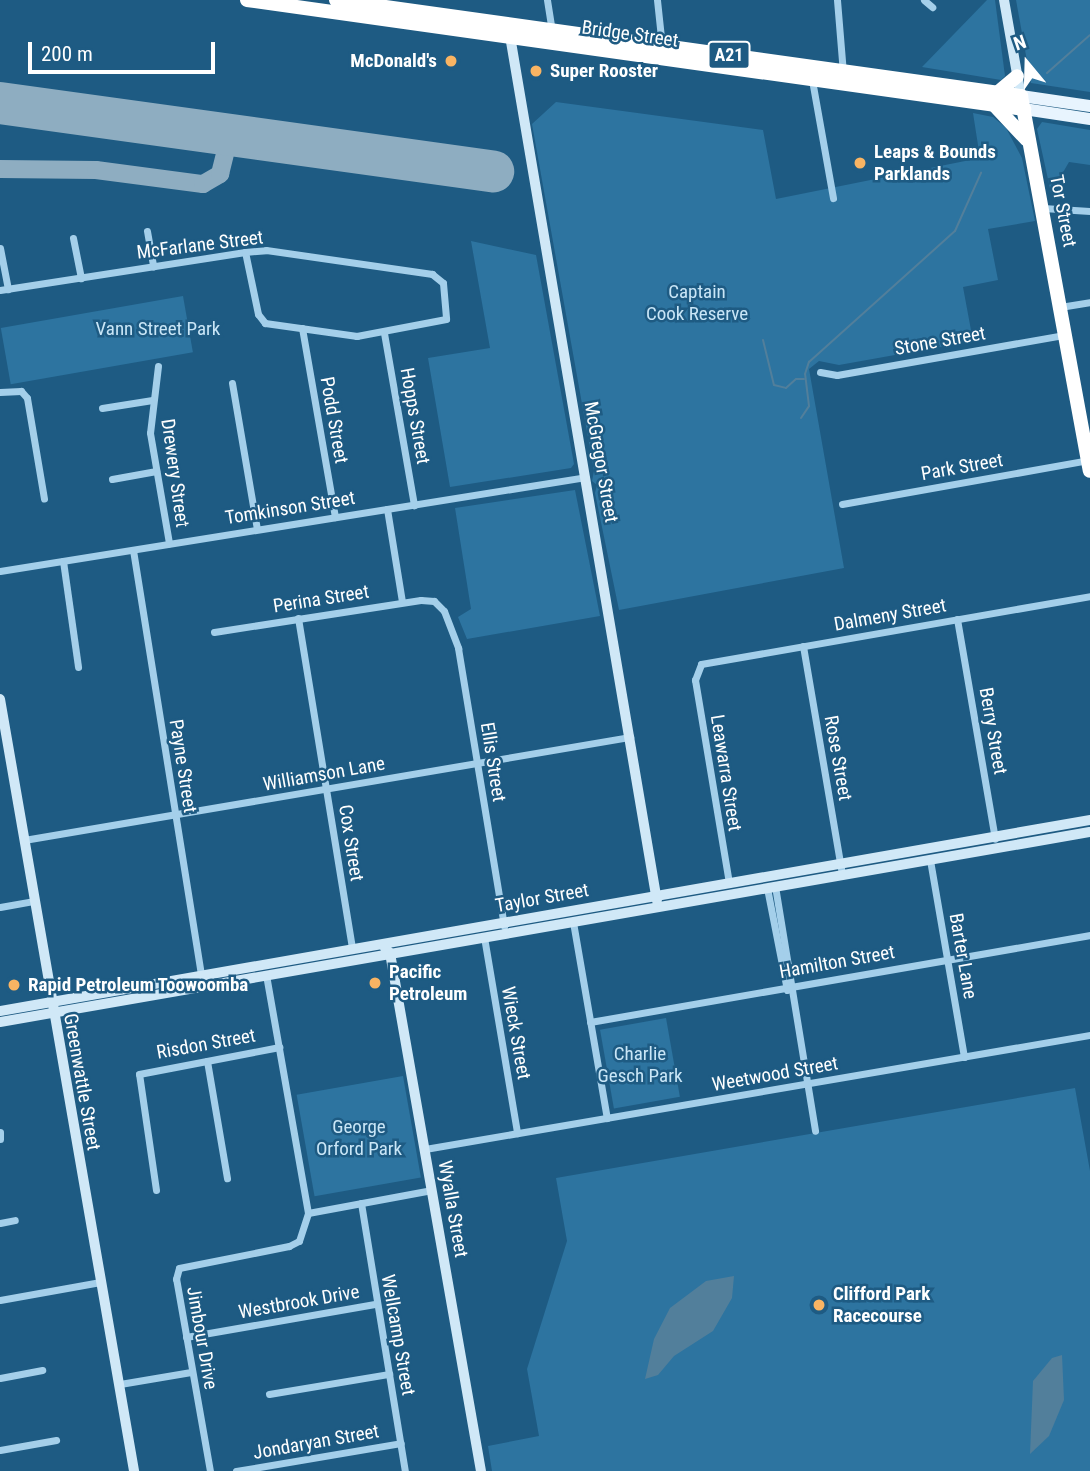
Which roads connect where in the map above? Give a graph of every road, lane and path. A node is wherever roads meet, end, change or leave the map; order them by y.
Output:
1 (247, 0) edge
2 (336, 0) edge
3 (547, 0) edge
4 (657, 0) edge
5 (836, 0) edge
6 (924, 0) edge
7 (1004, 0) edge
8 (314, 5) edge
9 (932, 7) dead end
10 (552, 30) junction
11 (509, 31) junction
12 (661, 52) junction
13 (1017, 76) junction
14 (843, 77) junction
15 (812, 80) junction
16 (995, 99) junction
17 (1022, 103) junction
18 (1090, 106) edge
19 (1048, 113) junction
20 (1090, 119) edge
21 (1029, 137) junction
22 (833, 198) dead end
23 (1043, 208) junction
24 (1090, 211) edge
25 (146, 232) dead end
26 (73, 238) dead end
27 (0, 248) edge
28 (245, 252) junction
29 (153, 266) junction
30 (80, 278) junction
31 (4, 290) edge
32 (1090, 302) edge
33 (1060, 307) junction
34 (302, 328) junction
35 (384, 333) junction
36 (1065, 334) junction
37 (158, 366) dead end
38 (820, 372) dead end
39 (232, 383) dead end
40 (0, 392) edge
41 (152, 400) junction
42 (1084, 407) edge
43 (102, 408) dead end
44 (1089, 466) edge
45 (156, 471) junction
46 (586, 477) junction
47 (112, 479) dead end
48 (44, 499) dead end
49 (842, 504) dead end
50 (414, 505) junction
51 (387, 509) junction
52 (335, 517) junction
53 (257, 529) junction
54 (169, 543) junction
55 (133, 550) junction
56 (63, 561) junction
57 (0, 571) edge
58 (1090, 596) edge
59 (434, 601) joint
60 (402, 602) junction
61 (298, 618) junction
62 (957, 619) junction
63 (214, 632) dead end
64 (803, 646) junction
65 (78, 667) dead end
66 (696, 668) joint
67 (0, 699) edge
68 (629, 737) junction
69 (477, 763) junction
70 (326, 789) junction
71 (174, 815) junction
72 (1090, 820) edge
73 (1090, 832) edge
74 (24, 840) junction
75 (996, 843) junction
76 (930, 860) junction
77 (841, 869) junction
78 (729, 883) junction
79 (771, 887) junction
80 (34, 901) junction
81 (657, 902) junction
82 (0, 907) edge
83 (573, 922) junction
84 (504, 928) junction
85 (1090, 934) edge
86 (484, 937) junction
87 (352, 948) junction
88 (390, 953) junction
89 (947, 959) junction
90 (266, 975) junction
91 (202, 981) junction
92 (789, 987) junction
93 (51, 1007) junction
94 (0, 1011) edge
95 (0, 1022) edge
96 (590, 1022) junction
97 (1090, 1035) edge
98 (279, 1047) junction
99 (964, 1058) junction
100 (207, 1061) junction
101 (806, 1084) junction
102 (607, 1118) junction
103 (815, 1131) dead end
104 (0, 1132) edge
105 (517, 1133) junction
106 (0, 1139) edge
107 (425, 1149) junction
108 (227, 1178) dead end
109 (156, 1190) dead end
110 (432, 1190) junction
111 (361, 1203) junction
112 (308, 1213) junction
113 (15, 1220) dead end
114 (0, 1223) edge
115 (100, 1282) junction
116 (0, 1300) edge
117 (376, 1304) junction
118 (186, 1338) junction
119 (42, 1370) dead end
120 (191, 1372) junction
121 (389, 1374) junction
122 (0, 1378) edge
123 (120, 1384) junction
124 (269, 1394) dead end
125 (56, 1440) dead end
126 (401, 1443) junction
127 (0, 1450) edge
128 (134, 1471) edge
129 (209, 1471) edge
130 (236, 1471) edge
131 (405, 1471) edge
132 (481, 1471) edge

1 - 8 highway, Bridge Street / A21
2 - 11 highway, Bridge Street / A21
3 - 10 street
4 - 12 street
5 - 14 street
6 - 9 street
7 - 13 street, Tor Street
8 - 11 highway, Bridge Street / A21
10 - 11 highway, Bridge Street / A21
10 - 12 highway, Bridge Street / A21
11 - 12 highway, Bridge Street / A21
11 - 46 street, McGregor Street
12 - 14 highway, Bridge Street / A21
12 - 15 highway, Bridge Street / A21
13 - 16 highway
13 - 17 street, Tor Street
14 - 15 highway, Bridge Street / A21
14 - 16 highway, Bridge Street / A21
15 - 22 street
16 - 17 highway, Bridge Street
16 - 21 highway
17 - 18 main road, Bridge Street
17 - 19 main road, Bridge Street
17 - 21 highway, Tor Street
19 - 20 main road, Bridge Street
19 - 21 main road
21 - 23 highway, Tor Street
23 - 24 street
23 - 33 highway, Tor Street
25 - 29 street
26 - 30 street
27 - 31 street
28 - 29 street, McFarlane Street
28 - 34 street
28 - 35 street, McFarlane Street
29 - 30 street, McFarlane Street
30 - 31 street, McFarlane Street
32 - 33 street
33 - 36 highway, Tor Street
34 - 35 street
34 - 52 street, Podd Street
35 - 50 street, Hopps Street
36 - 38 street, Stone Street
36 - 42 highway, Tor Street
37 - 41 street, Drewery Street
39 - 53 street
40 - 48 street
41 - 43 street
41 - 45 street, Drewery Street
42 - 44 highway, Tor Street
44 - 49 street, Park Street
45 - 47 street
45 - 54 street, Drewery Street
46 - 50 street, Tomkinson Street
46 - 68 street, McGregor Street
50 - 51 street, Tomkinson Street
51 - 52 street, Tomkinson Street
51 - 60 street
52 - 53 street, Tomkinson Street
53 - 54 street, Tomkinson Street
54 - 55 street, Tomkinson Street
55 - 56 street, Tomkinson Street
55 - 71 street, Payne Street
56 - 57 street, Tomkinson Street
56 - 65 street
58 - 62 street, Dalmeny Street
59 - 60 street, Perina Street
59 - 69 street, Ellis Street
60 - 61 street, Perina Street
61 - 63 street, Perina Street
61 - 70 street, Cox Street
62 - 64 street, Dalmeny Street
62 - 75 street, Berry Street
64 - 66 street, Dalmeny Street
64 - 77 street, Rose Street
66 - 78 street, Leawarra Street
67 - 74 street, Greenwattle Street
68 - 69 street, Williamson Lane
68 - 81 street, McGregor Street
69 - 70 street, Williamson Lane
69 - 84 street, Ellis Street
70 - 71 street, Williamson Lane
70 - 87 street, Cox Street
71 - 74 street, Williamson Lane
71 - 91 street, Payne Street
72 - 75 street, Taylor Street
73 - 75 street, Taylor Street
74 - 80 street, Greenwattle Street
75 - 76 street, Taylor Street
75 - 77 street, Taylor Street
76 - 77 street, Taylor Street
76 - 89 street, Barter Lane
77 - 78 street, Taylor Street
77 - 79 street, Taylor Street
78 - 81 street, Taylor Street
79 - 81 street, Taylor Street
79 - 92 street
80 - 82 street
80 - 93 street, Greenwattle Street
81 - 83 street, Taylor Street
81 - 84 street, Taylor Street
83 - 84 street, Taylor Street
83 - 96 street
84 - 86 street, Taylor Street
84 - 87 street, Taylor Street
85 - 89 street, Hamilton Street
86 - 88 street, Taylor Street
86 - 105 street, Wieck Street
87 - 88 street
87 - 91 street, Taylor Street
88 - 90 street, Taylor Street
88 - 107 street, Wyalla Street
89 - 92 street, Hamilton Street
89 - 99 street, Barter Lane
90 - 91 street, Taylor Street
90 - 98 street
91 - 93 street, Taylor Street
92 - 96 street, Hamilton Street
92 - 101 street
93 - 94 street, Taylor Street
93 - 95 street, Taylor Street
93 - 115 street, Greenwattle Street
96 - 102 street
97 - 99 street, Weetwood Street
98 - 100 street, Risdon Street
98 - 112 street
99 - 101 street, Weetwood Street
100 - 108 street
100 - 109 street, Risdon Street
101 - 102 street, Weetwood Street
101 - 103 street
102 - 105 street, Weetwood Street
104 - 106 street
105 - 107 street, Weetwood Street
107 - 110 street, Wyalla Street
110 - 111 street
110 - 132 street, Wyalla Street
111 - 112 street
111 - 117 street, Wellcamp Street
112 - 118 street, Jimbour Drive
113 - 114 street
115 - 116 street
115 - 123 street, Greenwattle Street
117 - 118 street, Westbrook Drive
117 - 121 street, Wellcamp Street
118 - 120 street, Jimbour Drive
119 - 122 street
120 - 123 street
120 - 129 street, Jimbour Drive
121 - 124 street
121 - 126 street, Wellcamp Street
123 - 128 street, Greenwattle Street
125 - 127 street
126 - 130 street, Jondaryan Street
126 - 131 street, Wellcamp Street

